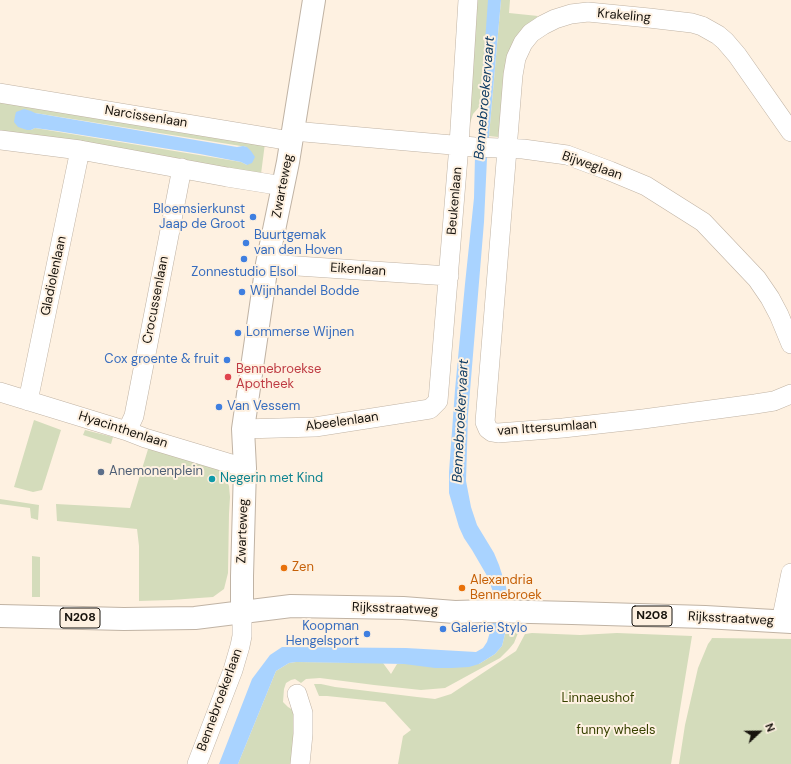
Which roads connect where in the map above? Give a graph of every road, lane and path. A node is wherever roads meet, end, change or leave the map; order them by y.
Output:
1 (468, 0) edge
2 (310, 1) edge
3 (0, 93) edge
4 (791, 132) edge
5 (292, 136) junction
6 (0, 140) edge
7 (483, 147) junction
8 (80, 150) junction
9 (182, 168) junction
10 (283, 186) junction
11 (267, 264) junction
12 (449, 276) junction
13 (785, 313) edge
14 (791, 344) edge
15 (0, 392) edge
16 (791, 394) edge
17 (28, 401) junction
18 (438, 401) joint
19 (243, 429) junction
20 (127, 431) junction
21 (245, 468) junction
22 (791, 573) edge
23 (242, 612) junction
24 (0, 616) edge
25 (786, 622) edge
26 (297, 694) dead end
27 (197, 764) edge
28 (300, 764) edge

1 - 7 street, Beukenlaan
2 - 5 main road, Zwarteweg
3 - 5 street, Narcissenlaan
4 - 7 street, Krakeling
5 - 7 street, Bijweglaan
5 - 10 main road, Zwarteweg
6 - 8 street
7 - 12 street, Beukenlaan
7 - 13 street, Bijweglaan
7 - 16 street, van Ittersumlaan
8 - 9 street
8 - 17 street, Gladiolenlaan
9 - 10 street
9 - 20 street, Crocussenlaan
10 - 11 main road, Zwarteweg
11 - 12 street, Eikenlaan
11 - 19 main road, Zwarteweg
12 - 18 street, Beukenlaan
13 - 14 street, Bijweglaan
15 - 17 street, Hyacinthenlaan
17 - 20 street, Hyacinthenlaan
18 - 19 street, Abeelenlaan
19 - 21 main road, Zwarteweg
20 - 21 street, Hyacinthenlaan
21 - 23 main road, Zwarteweg
22 - 25 street
23 - 24 main road, Rijksstraatweg / N208
23 - 25 main road, Rijksstraatweg / N208
23 - 27 street, Bennebroekerlaan
26 - 28 street

